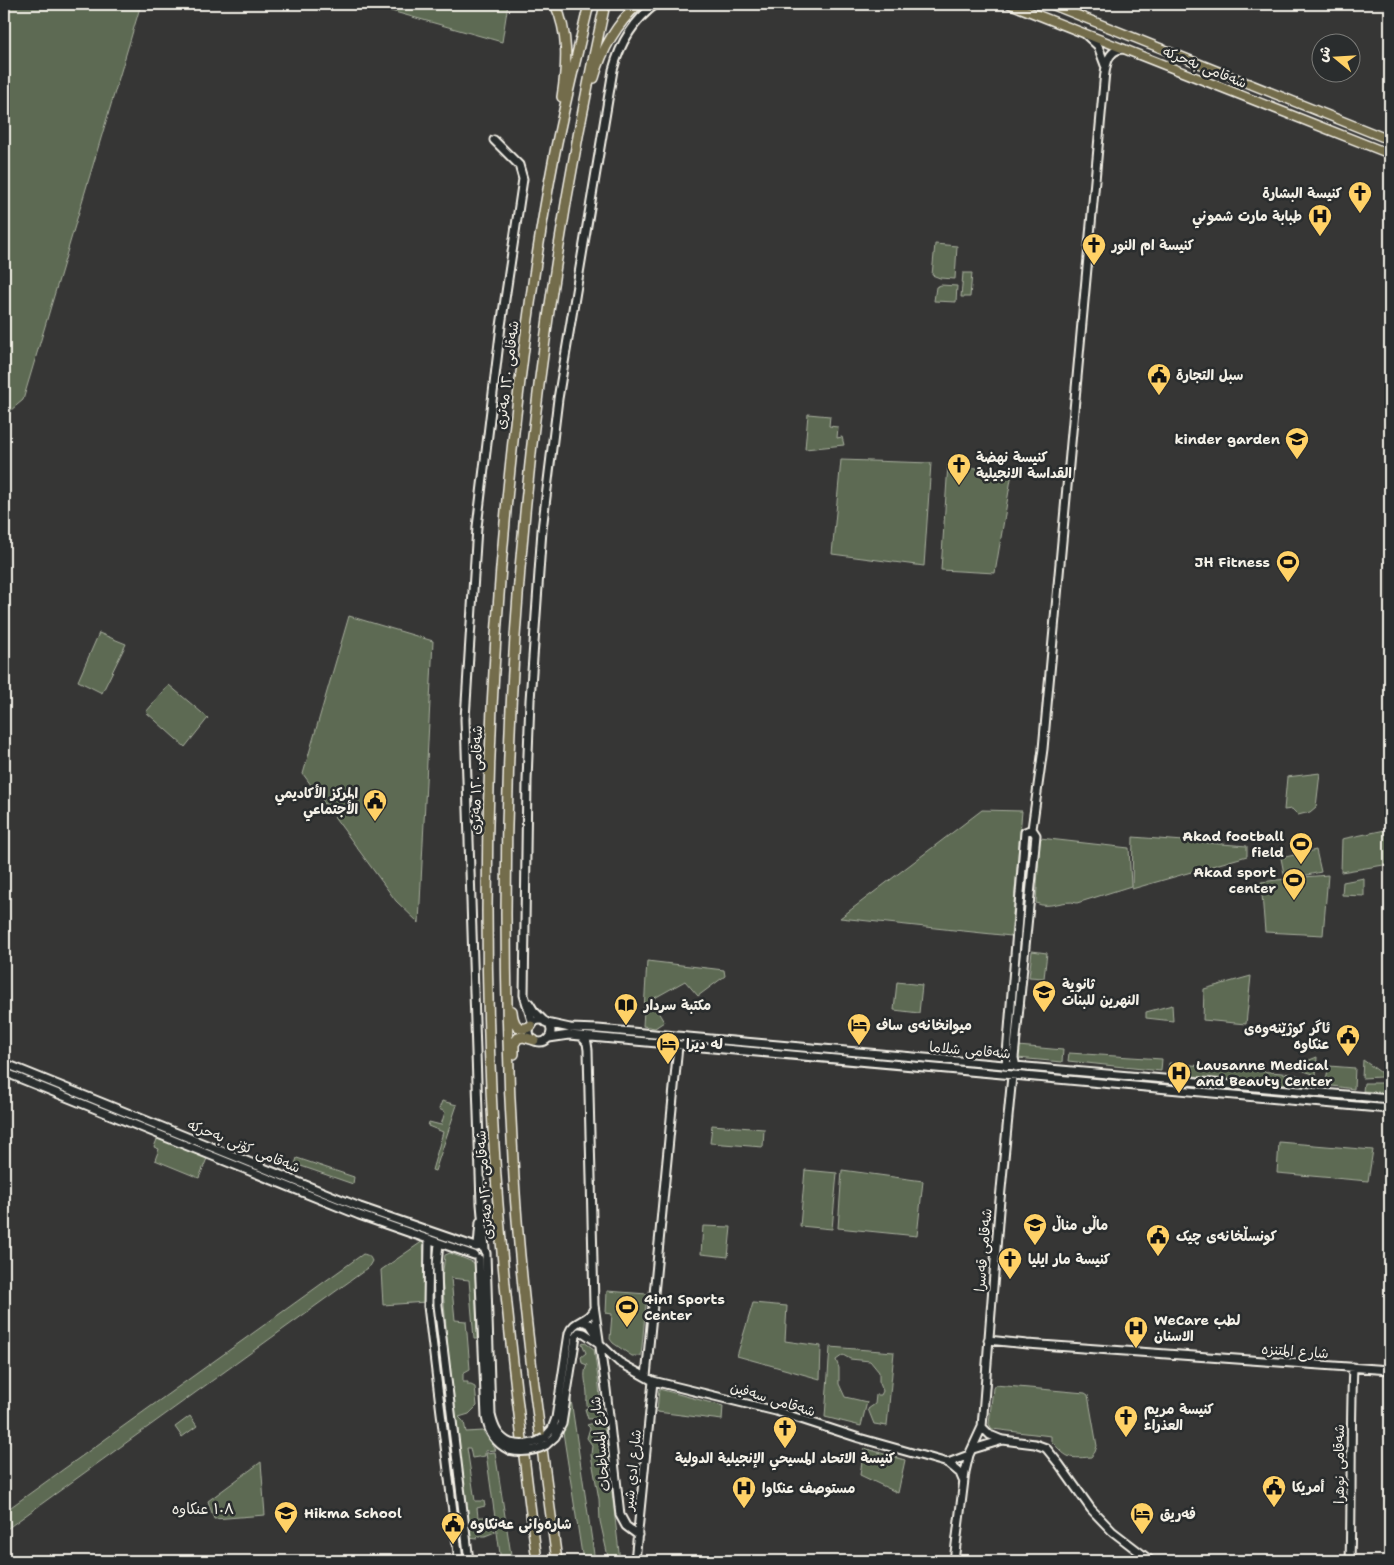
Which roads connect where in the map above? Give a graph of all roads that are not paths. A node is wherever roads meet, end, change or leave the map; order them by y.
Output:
1 (555, 4) edge
2 (589, 4) edge
3 (605, 4) edge
4 (638, 4) edge
5 (656, 4) edge
6 (1010, 4) edge
7 (1050, 4) edge
8 (1077, 29) junction
9 (1126, 49) junction
10 (1106, 68) junction
11 (578, 136) junction
12 (494, 140) dead end
13 (1390, 140) edge
14 (1390, 154) edge
15 (554, 157) junction
16 (1032, 829) junction
17 (525, 973) junction
18 (506, 985) junction
19 (546, 1022) junction
20 (532, 1024) junction
21 (582, 1036) junction
22 (549, 1038) junction
23 (598, 1038) junction
24 (534, 1040) junction
25 (678, 1046) junction
26 (803, 1048) junction
27 (821, 1050) junction
28 (802, 1056) junction
29 (1006, 1057) junction
30 (820, 1058) junction
31 (1014, 1058) junction
32 (4, 1063) edge
33 (1006, 1066) junction
34 (1016, 1067) junction
35 (4, 1072) edge
36 (1012, 1076) junction
37 (590, 1083) junction
38 (1249, 1087) junction
39 (1262, 1088) junction
40 (510, 1089) junction
41 (1248, 1096) junction
42 (1262, 1097) junction
43 (1390, 1099) edge
44 (1390, 1108) edge
45 (429, 1239) junction
46 (439, 1242) junction
47 (480, 1252) junction
48 (428, 1258) junction
49 (437, 1259) junction
50 (594, 1305) junction
51 (596, 1318) junction
52 (586, 1327) junction
53 (598, 1339) junction
54 (988, 1340) junction
55 (1353, 1367) junction
56 (1390, 1370) edge
57 (649, 1379) junction
58 (982, 1427) junction
59 (1003, 1440) junction
60 (545, 1442) junction
61 (971, 1452) junction
62 (948, 1463) junction
63 (964, 1480) junction
64 (463, 1517) junction
65 (453, 1518) junction
66 (638, 1535) junction
67 (459, 1561) edge
68 (469, 1561) edge
69 (537, 1561) edge
70 (557, 1561) edge
71 (635, 1561) edge
72 (954, 1561) edge
73 (1151, 1561) edge
74 (1350, 1561) edge

1 - 15 highway
2 - 15 highway, شەقامی ١٢٠ مەتری
3 - 11 highway
4 - 11 highway
5 - 17 street
6 - 8 main road, شەقامی بەحرکە
7 - 13 main road, شەقامی بەحرکە
8 - 9 main road, شەقامی بەحرکە
8 - 10 street
9 - 10 street
9 - 14 main road, شەقامی بەحرکە
10 - 16 street
11 - 18 highway
12 - 47 street
15 - 69 highway, شەقامی ١٢٠ مەتری
16 - 29 street
16 - 31 street
17 - 19 street
17 - 20 street
18 - 20 highway
18 - 40 highway
19 - 20 street, شەقامی شلاما
19 - 22 street
19 - 26 street, شەقامی شلاما
20 - 24 street
21 - 22 street, شەقامی شلاما
21 - 23 street, شەقامی شلاما
21 - 37 street
22 - 24 street, شەقامی شلاما
23 - 25 street, شەقامی شلاما
23 - 37 street
24 - 40 highway
25 - 28 street, شەقامی شلاما
25 - 57 street, شارع ادي شير
26 - 27 street, شەقامی شلاما
26 - 28 street
27 - 30 street
27 - 33 street, شەقامی شلاما
28 - 30 street, شەقامی شلاما
29 - 31 street
29 - 33 street
30 - 36 street, شەقامی شلاما
31 - 34 street
32 - 47 street, شەقامی کۆنی بەحرکە
33 - 34 street, شەقامی شلاما
34 - 38 street, شەقامی شلاما
35 - 45 street, شەقامی کۆنی بەحرکە
36 - 41 street, شەقامی شلاما
36 - 54 street, شەقامی قەسرا
37 - 50 street, شارع المساطحات
38 - 39 street, شەقامی شلاما
38 - 41 street
39 - 42 street
39 - 43 street, شەقامی شلاما
40 - 70 highway
41 - 42 street, شەقامی شلاما
42 - 44 street, شەقامی شلاما
45 - 46 street, شەقامی کۆنی بەحرکە
45 - 48 street
46 - 47 street, شەقامی کۆنی بەحرکە
46 - 49 street
47 - 60 street, bridge
48 - 49 street
48 - 65 street
49 - 64 street
50 - 51 street, شارع المساطحات
50 - 52 street
51 - 52 street
51 - 53 street, شارع المساطحات
52 - 53 street, شەقامی سەفین
52 - 60 street
52 - 60 street
53 - 57 street, شەقامی سەفین
53 - 66 street, شارع المساطحات
54 - 55 street, شارع المتنزه
54 - 58 street, شەقامی قەسرا
55 - 56 street, شارع المتنزه
55 - 74 street, شەقامی نوهرا
57 - 62 street, شەقامی سەفین
57 - 66 street, شارع ادي شير
58 - 59 street
58 - 61 street
59 - 61 street
59 - 73 street
61 - 62 street
61 - 63 street
62 - 63 street
63 - 72 street
64 - 65 street
64 - 68 street
65 - 67 street
66 - 71 street, شارع ادي شير

